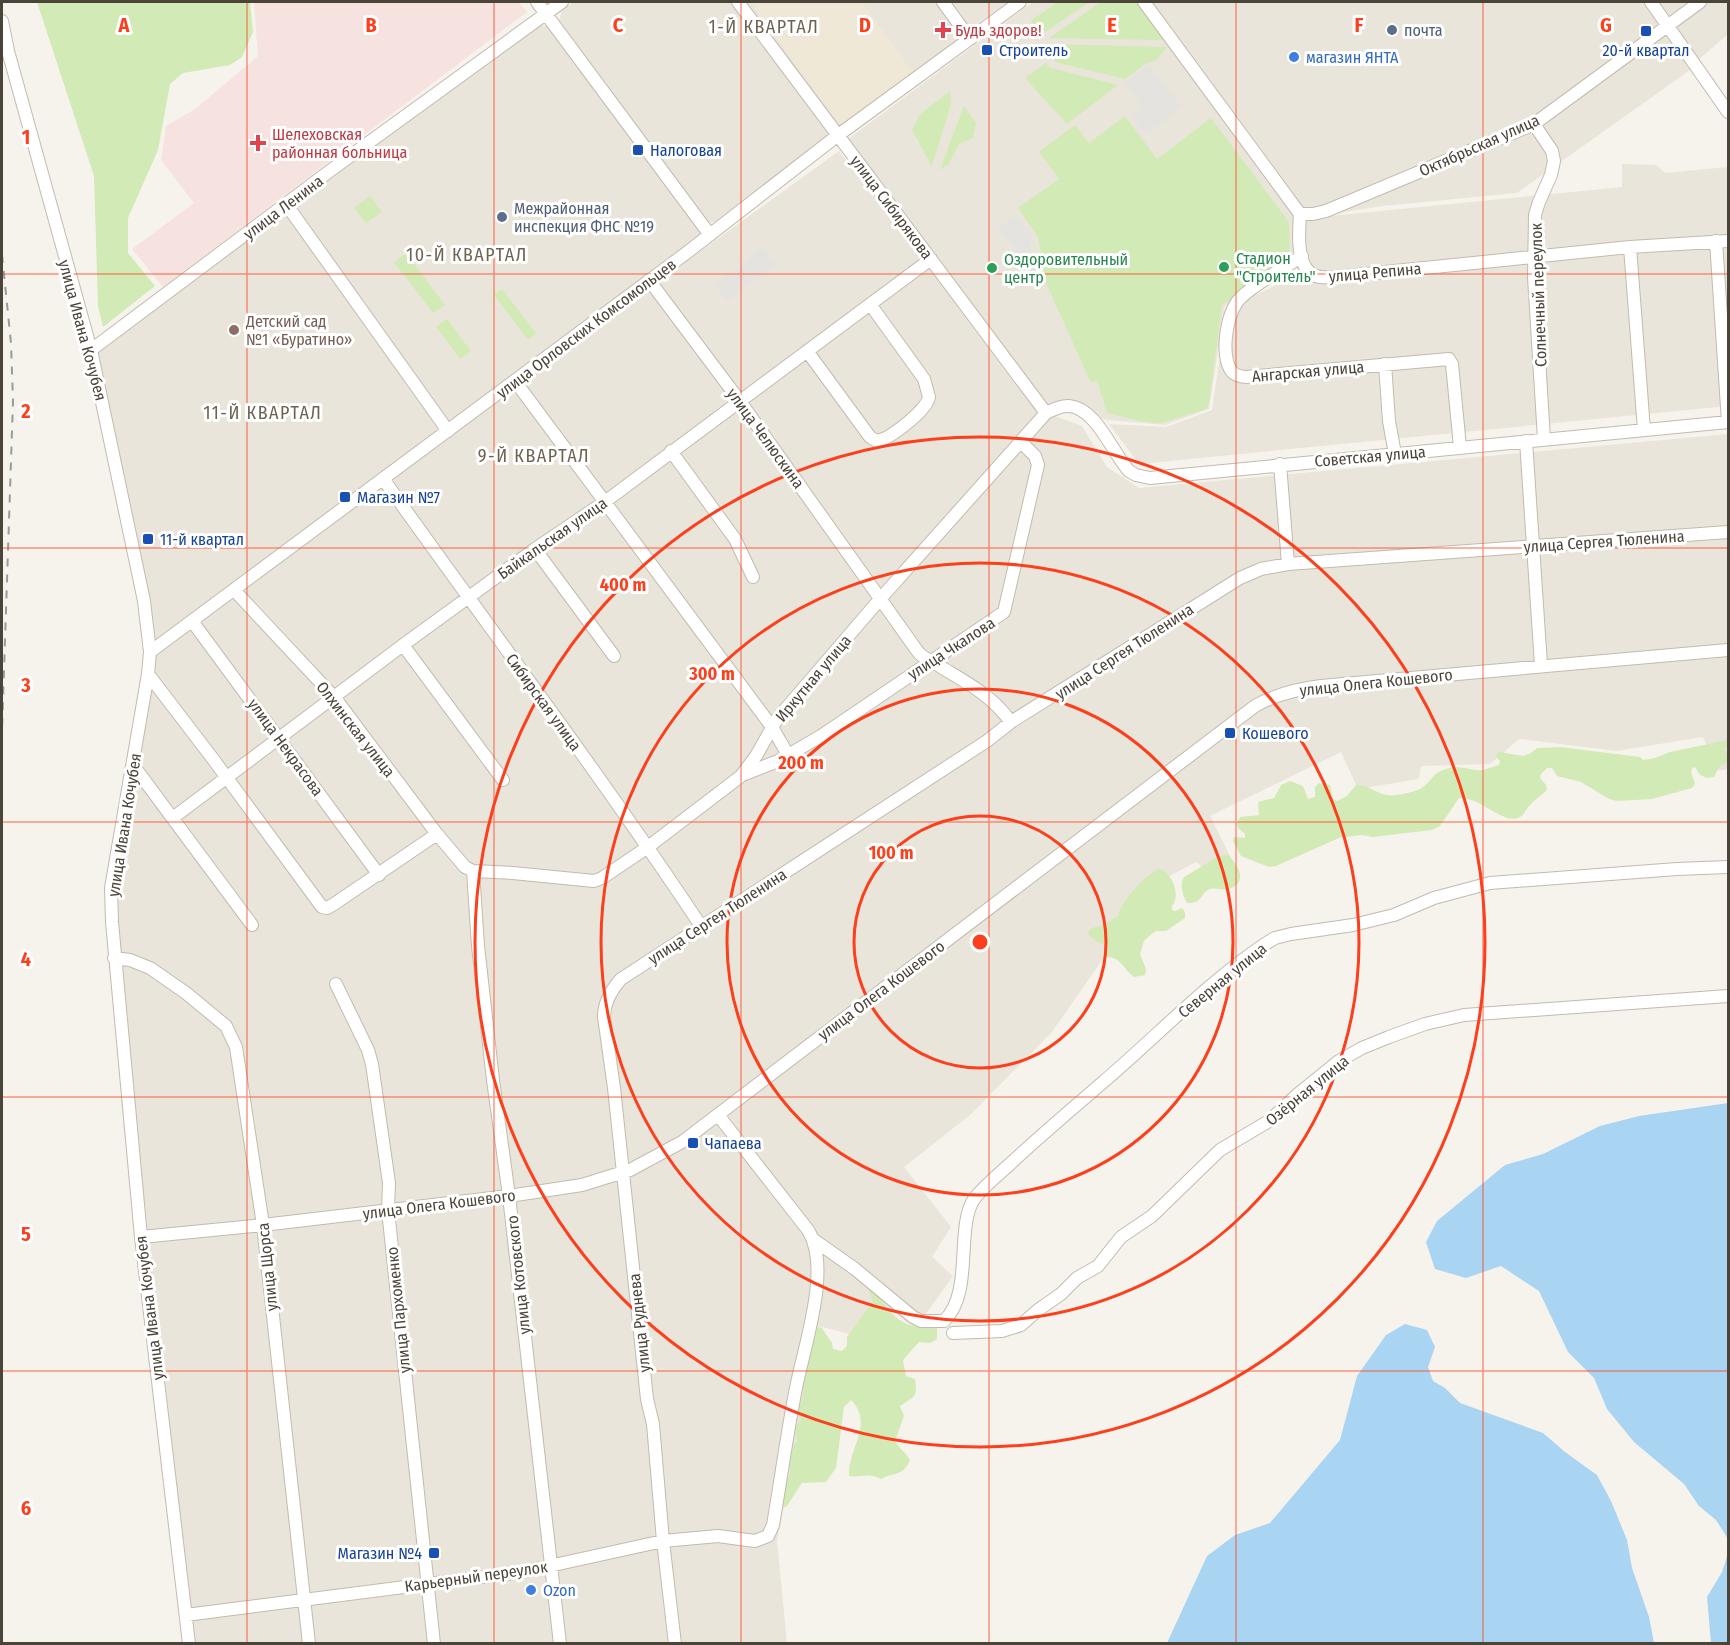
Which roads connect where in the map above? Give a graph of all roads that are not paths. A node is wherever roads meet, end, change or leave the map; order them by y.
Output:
1 (537, 2) edge
2 (562, 2) edge
3 (738, 2) edge
4 (943, 2) edge
5 (1020, 2) edge
6 (1144, 2) edge
7 (1651, 2) edge
8 (1700, 2) edge
9 (546, 14) junction
10 (2, 21) edge
11 (1669, 26) junction
12 (970, 39) junction
13 (1728, 111) edge
14 (1534, 124) junction
15 (837, 136) junction
16 (286, 204) junction
17 (1300, 214) junction
18 (710, 235) junction
19 (1722, 241) edge
20 (1630, 246) junction
21 (1302, 256) junction
22 (1536, 256) junction
23 (930, 259) junction
24 (649, 280) junction
25 (870, 304) junction
26 (91, 350) junction
27 (807, 351) junction
28 (1385, 364) junction
29 (515, 381) junction
30 (739, 400) junction
31 (1046, 413) junction
32 (1728, 422) edge
33 (1644, 430) junction
34 (448, 431) junction
35 (1544, 439) junction
36 (1526, 441) junction
37 (1021, 442) junction
38 (1460, 447) junction
39 (671, 451) junction
40 (1395, 454) junction
41 (1280, 464) junction
42 (384, 480) junction
43 (606, 501) junction
44 (1728, 532) edge
45 (1532, 547) junction
46 (535, 549) junction
47 (1288, 564) junction
48 (753, 577) dead end
49 (234, 590) junction
50 (469, 598) junction
51 (881, 598) junction
52 (192, 621) junction
53 (403, 645) junction
54 (1728, 650) edge
55 (150, 652) junction
56 (614, 656) dead end
57 (932, 661) junction
58 (1541, 665) junction
59 (148, 674) junction
60 (335, 698) junction
61 (1011, 722) junction
62 (772, 727) junction
63 (280, 739) junction
64 (788, 755) junction
65 (133, 765) junction
66 (741, 776) junction
67 (228, 778) junction
68 (503, 780) dead end
69 (174, 817) junction
70 (437, 834) junction
71 (648, 847) junction
72 (1728, 867) edge
73 (472, 871) junction
74 (379, 875) junction
75 (252, 925) dead end
76 (701, 926) junction
77 (114, 958) junction
78 (336, 984) dead end
79 (1728, 996) edge
80 (606, 1002) joint
81 (718, 1115) junction
82 (622, 1173) junction
83 (509, 1196) junction
84 (388, 1210) junction
85 (263, 1225) junction
86 (141, 1237) junction
87 (814, 1240) junction
88 (953, 1333) dead end
89 (663, 1541) junction
90 (551, 1566) junction
91 (427, 1583) junction
92 (303, 1599) junction
93 (186, 1615) junction
94 (189, 1644) edge
95 (309, 1644) edge
96 (434, 1644) edge
97 (560, 1644) edge
98 (675, 1644) edge

1 - 9 street
2 - 9 street, улица Ленина
3 - 15 street, улица Сибирякова
4 - 12 street
5 - 12 street, улица Орловских Комсомольцев
6 - 17 street
7 - 11 street
8 - 11 street, Октябрьская улица
9 - 16 street, улица Ленина
9 - 18 street
10 - 26 street, улица Ивана Кочубея
11 - 13 street
11 - 14 street, Октябрьская улица
12 - 15 street, улица Орловских Комсомольцев
14 - 17 street, Октябрьская улица
14 - 22 street, Солнечный переулок
15 - 18 street, улица Орловских Комсомольцев
15 - 23 street, улица Сибирякова
16 - 26 street, улица Ленина
16 - 34 street
17 - 21 street
18 - 24 street, улица Орловских Комсомольцев
19 - 20 street, улица Репина
19 - 32 street
20 - 22 street, улица Репина
20 - 33 street
21 - 22 street, улица Репина
21 - 28 street, Ангарская улица
22 - 35 street, Солнечный переулок
23 - 25 street, Байкальская улица
23 - 31 street, улица Сибирякова
24 - 29 street, улица Орловских Комсомольцев
24 - 30 street, улица Челюскина
25 - 27 street, Байкальская улица
25 - 27 street
26 - 55 street, улица Ивана Кочубея
27 - 30 street, Байкальская улица
28 - 38 street, Ангарская улица
28 - 40 street
29 - 34 street, улица Орловских Комсомольцев
29 - 43 street
30 - 39 street, Байкальская улица
30 - 51 street, улица Челюскина
31 - 37 street, Иркутная улица
31 - 41 street, Советская улица
32 - 33 street, Советская улица
33 - 35 street, Советская улица
34 - 42 street, улица Орловских Комсомольцев
35 - 36 street, Советская улица
36 - 38 street, Советская улица
36 - 45 street
37 - 51 street, Иркутная улица
37 - 57 street, улица Чкалова
38 - 40 street, Советская улица
39 - 43 street, Байкальская улица
39 - 48 street
40 - 41 street, Советская улица
41 - 47 street
42 - 49 street, улица Орловских Комсомольцев
42 - 50 street, Сибирская улица
43 - 46 street, Байкальская улица
43 - 62 street
44 - 45 street, улица Сергея Тюленина
45 - 47 street, улица Сергея Тюленина
45 - 58 street
46 - 50 street, Байкальская улица
46 - 56 street
47 - 61 street, улица Сергея Тюленина
49 - 52 street, улица Орловских Комсомольцев
49 - 60 street, Олхинская улица
50 - 53 street, Байкальская улица
50 - 71 street, Сибирская улица
51 - 57 street, улица Челюскина
51 - 62 street, Иркутная улица
52 - 55 street, улица Орловских Комсомольцев
52 - 63 street, улица Некрасова
53 - 60 street, Байкальская улица
53 - 68 street
54 - 58 street, улица Олега Кошевого
55 - 59 street, улица Ивана Кочубея
57 - 61 street, улица Челюскина
57 - 64 street, улица Чкалова
58 - 81 street, улица Олега Кошевого
59 - 65 street, улица Ивана Кочубея
59 - 67 street
60 - 63 street, Байкальская улица
60 - 70 street, Олхинская улица
61 - 76 street, улица Сергея Тюленина
62 - 64 street
62 - 66 street, Иркутная улица
63 - 67 street, Байкальская улица
63 - 74 street, улица Некрасова
64 - 66 street, улица Чкалова
65 - 69 street
65 - 77 street, улица Ивана Кочубея
66 - 71 street, Иркутная улица
67 - 69 street, Байкальская улица
67 - 74 street
69 - 75 street
70 - 73 street, Олхинская улица
70 - 74 street
71 - 73 street, Иркутная улица
71 - 76 street, Сибирская улица
72 - 87 street, Северная улица
73 - 83 street, улица Котовского
76 - 80 street, улица Сергея Тюленина
77 - 85 street, улица Щорса
77 - 86 street, улица Ивана Кочубея
78 - 84 street, улица Пархоменко
79 - 88 street, Озёрная улица
80 - 82 street, улица Руднева
81 - 82 street, улица Олега Кошевого
81 - 87 street
82 - 83 street, улица Олега Кошевого
82 - 89 street, улица Руднева
83 - 84 street, улица Олега Кошевого
83 - 90 street, улица Котовского
84 - 85 street, улица Олега Кошевого
84 - 91 street, улица Пархоменко
85 - 86 street, улица Олега Кошевого
85 - 92 street, улица Щорса
86 - 93 street, улица Ивана Кочубея
87 - 89 street, Карьерный переулок
89 - 90 street, Карьерный переулок
89 - 98 street, улица Руднева
90 - 91 street, Карьерный переулок
90 - 97 street, улица Котовского
91 - 92 street, Карьерный переулок
91 - 96 street, улица Пархоменко
92 - 93 street, Карьерный переулок
92 - 95 street, улица Щорса
93 - 94 street, улица Ивана Кочубея

